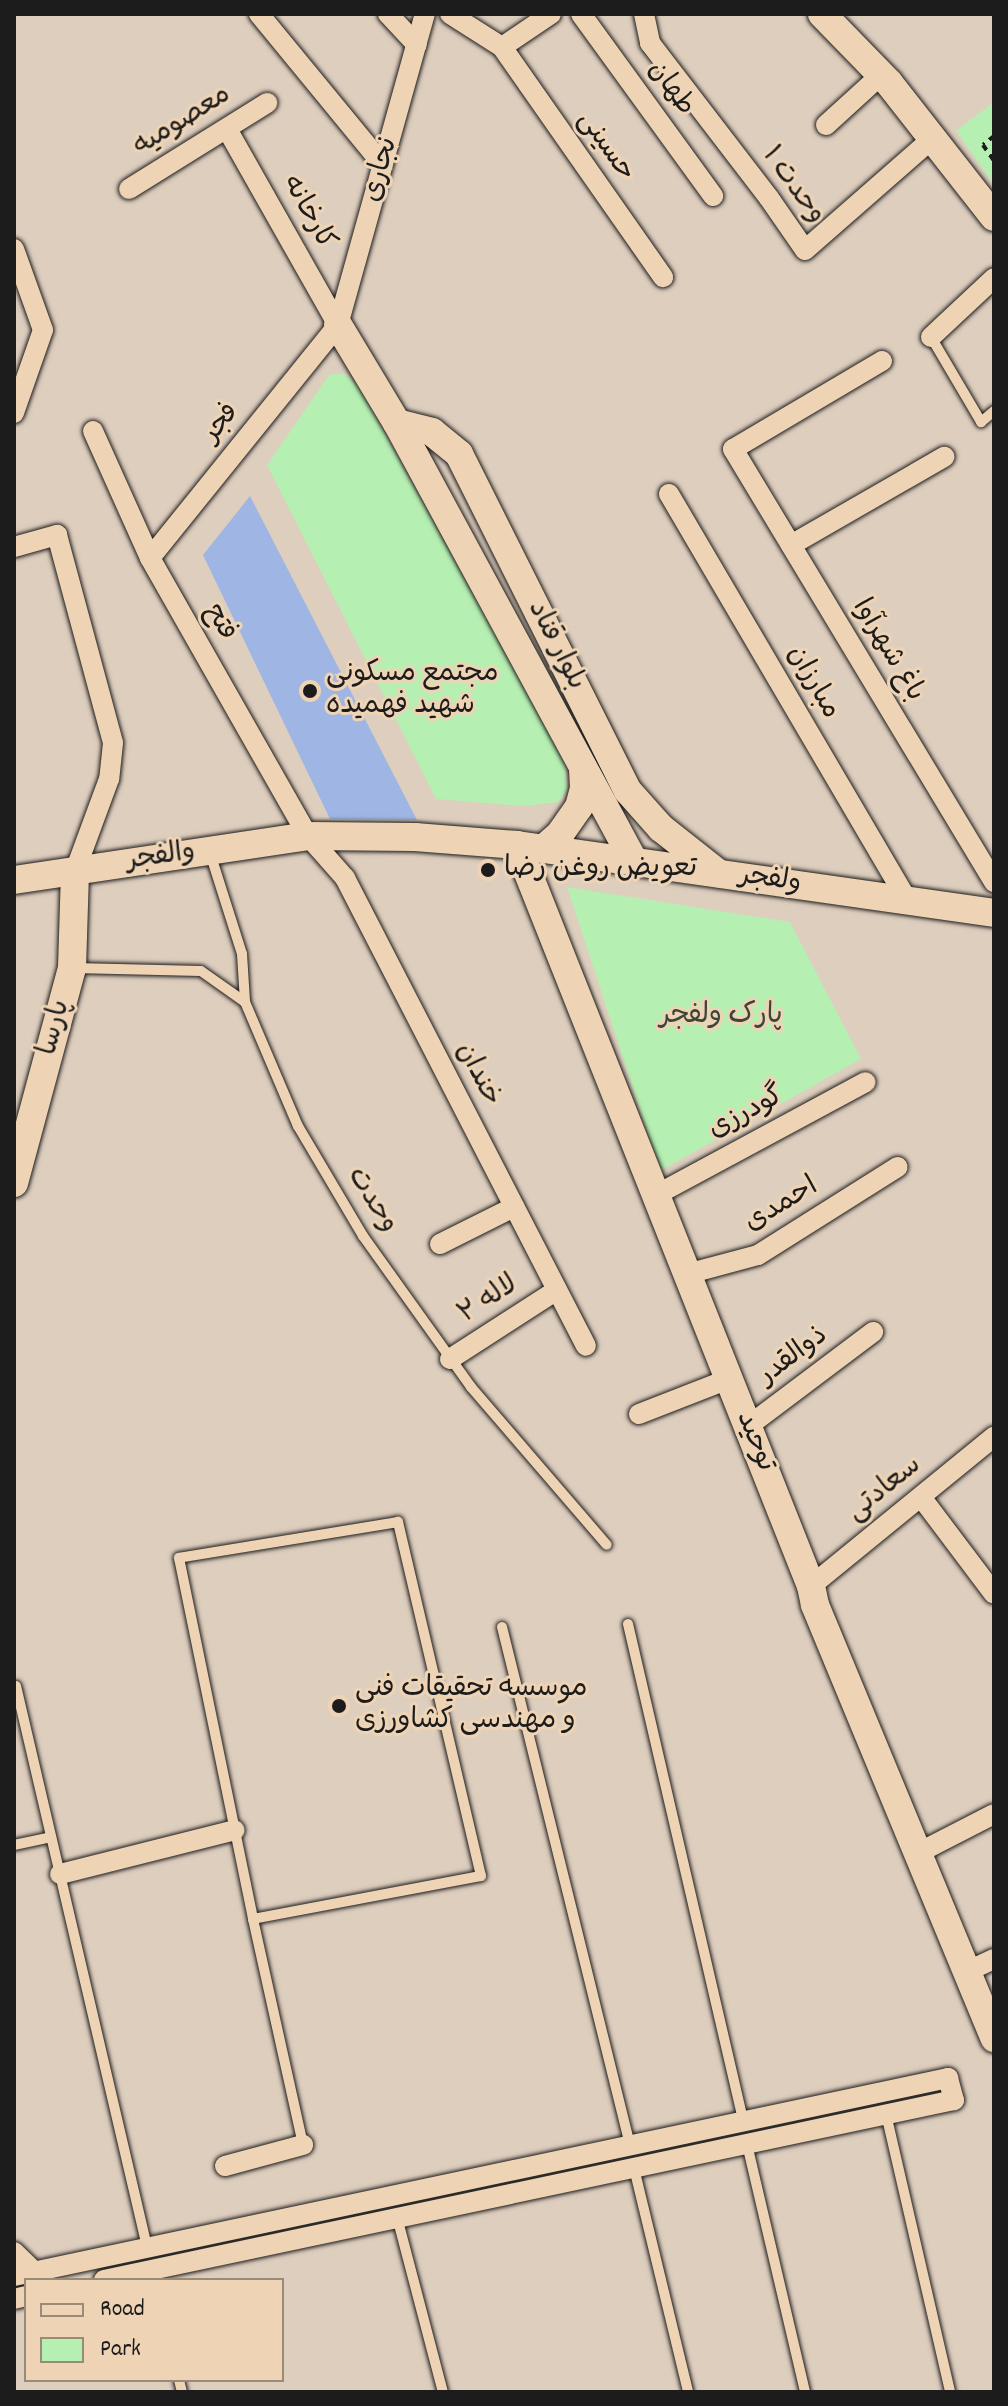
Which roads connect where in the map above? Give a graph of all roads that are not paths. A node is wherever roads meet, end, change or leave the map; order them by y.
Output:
1 (259, 14) edge
2 (388, 14) edge
3 (425, 14) edge
4 (450, 14) edge
5 (551, 14) edge
6 (581, 14) edge
7 (644, 14) edge
8 (822, 14) edge
9 (417, 45) junction
10 (502, 47) junction
11 (881, 75) junction
12 (267, 103) dead end
13 (826, 125) dead end
14 (227, 129) junction
15 (933, 138) junction
16 (383, 165) junction
17 (129, 189) dead end
18 (713, 196) dead end
19 (994, 217) edge
20 (14, 249) edge
21 (663, 277) dead end
22 (994, 278) edge
23 (338, 325) junction
24 (931, 337) joint
25 (882, 361) dead end
26 (994, 411) edge
27 (14, 413) edge
28 (397, 423) junction
29 (93, 431) dead end
30 (944, 457) dead end
31 (669, 494) dead end
32 (791, 545) junction
33 (14, 547) edge
34 (150, 558) junction
35 (583, 768) junction
36 (308, 836) junction
37 (530, 847) junction
38 (209, 851) junction
39 (634, 862) junction
40 (75, 871) junction
41 (719, 874) junction
42 (14, 880) edge
43 (994, 882) edge
44 (907, 900) junction
45 (994, 913) edge
46 (72, 968) junction
47 (245, 1002) junction
48 (866, 1082) dead end
49 (898, 1167) dead end
50 (14, 1183) edge
51 (656, 1195) junction
52 (514, 1207) junction
53 (440, 1244) dead end
54 (687, 1274) junction
55 (557, 1290) junction
56 (873, 1332) dead end
57 (586, 1346) dead end
58 (450, 1359) junction
59 (729, 1379) junction
60 (639, 1414) dead end
61 (747, 1427) junction
62 (994, 1437) edge
63 (921, 1497) junction
64 (607, 1545) dead end
65 (811, 1586) junction
66 (994, 1594) edge
67 (628, 1624) dead end
68 (502, 1627) dead end
69 (16, 1686) edge
70 (994, 1814) edge
71 (235, 1830) junction
72 (51, 1837) junction
73 (14, 1845) edge
74 (918, 1853) junction
75 (60, 1874) junction
76 (253, 1919) junction
77 (994, 1959) edge
78 (966, 1972) junction
79 (994, 2038) edge
80 (886, 2114) junction
81 (743, 2122) junction
82 (747, 2144) junction
83 (303, 2145) joint
84 (630, 2146) junction
85 (225, 2166) dead end
86 (634, 2168) junction
87 (397, 2217) junction
88 (148, 2248) junction
89 (14, 2252) edge
90 (35, 2272) junction
91 (155, 2275) edge
92 (14, 2276) edge
93 (124, 2278) edge
94 (443, 2392) edge
95 (688, 2392) edge
96 (805, 2392) edge
97 (950, 2392) edge

1 - 16 street
2 - 9 street
3 - 9 street, نجاری
4 - 10 street
5 - 10 street
6 - 18 street, طهان
7 - 15 street, وحدت ۱
8 - 11 street
9 - 16 street, نجاری
10 - 21 street, حسینی
11 - 13 street
11 - 15 street
12 - 14 street, معصومیه
14 - 17 street, معصومیه
14 - 23 street, کارخانه
15 - 19 street
16 - 23 street, نجاری
20 - 27 street
22 - 24 street
23 - 28 street, بلوار قناد
23 - 34 street, فجر
24 - 26 lane
25 - 32 street, باغ شهرآوا
28 - 35 street, بلوار قناد
28 - 41 street, بلوار قناد
29 - 34 street, فتح
30 - 32 street
31 - 44 street, مبارزان
32 - 43 street, باغ شهرآوا
33 - 40 street
34 - 36 street, فتح
35 - 37 street
35 - 39 street, بلوار قناد
36 - 37 street, ولفجر
36 - 38 street, والفجر
36 - 52 street, خندان
37 - 39 street, ولفجر
37 - 51 street, توحید
38 - 40 street, والفجر
38 - 47 lane
39 - 41 street, ولفجر
40 - 42 street, والفجر
40 - 46 street, پارسا
41 - 44 street, ولفجر
44 - 45 street, ولفجر
46 - 47 lane
46 - 50 street, پارسا
47 - 58 lane, وحدت
48 - 51 street, گودرزی
49 - 54 street, احمدی
51 - 54 street, توحید
52 - 53 street
52 - 55 street, خندان
54 - 59 street, توحید
55 - 57 street, خندان
55 - 58 street, لاله ۲
56 - 61 street, ذوالقدر
58 - 64 lane, وحدت
59 - 60 street
59 - 61 street, توحید
61 - 65 street, توحید
62 - 63 street, سعادتی
63 - 65 street, سعادتی
63 - 66 street
65 - 74 street, توحید
67 - 81 lane
68 - 84 lane
69 - 72 lane
70 - 74 street
71 - 75 street
71 - 76 lane
71 - 76 lane
72 - 73 lane
72 - 75 lane
74 - 78 street, توحید
75 - 88 lane
76 - 83 lane
77 - 78 street
78 - 79 street, توحید
80 - 81 street
80 - 82 street
80 - 97 lane
81 - 82 lane
81 - 84 street
82 - 86 street
82 - 96 lane
83 - 85 street
84 - 86 lane
84 - 88 street
86 - 87 street
86 - 95 lane
87 - 91 street
87 - 94 lane
88 - 90 street
88 - 91 lane
89 - 90 street
90 - 92 street
91 - 93 street

